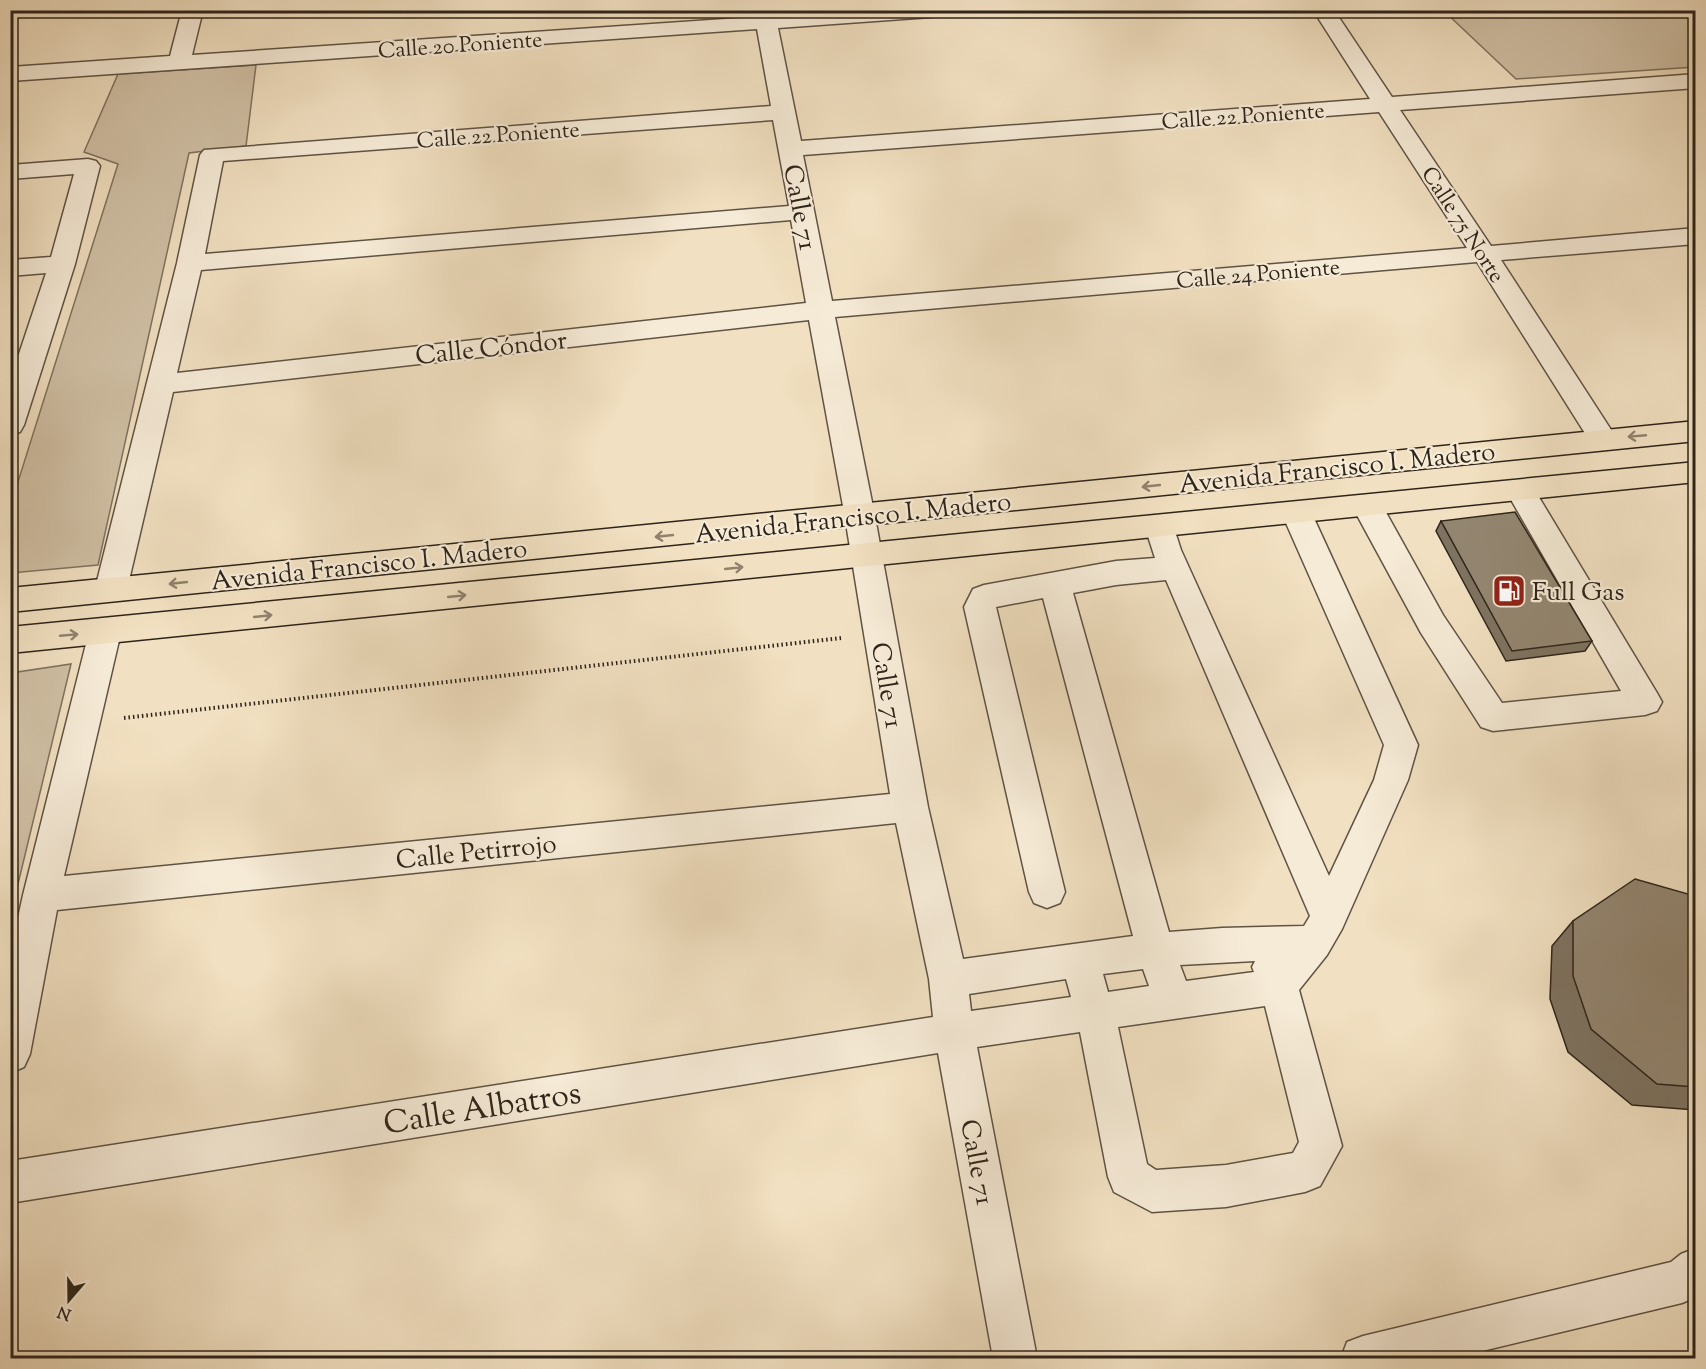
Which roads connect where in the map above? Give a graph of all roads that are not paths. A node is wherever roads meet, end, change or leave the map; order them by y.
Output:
1 (193, 10) edge
2 (945, 10) edge
3 (1323, 10) edge
4 (765, 17) edge
5 (179, 63) junction
6 (10, 74) edge
7 (1695, 81) edge
8 (1385, 104) junction
9 (783, 112) junction
10 (790, 148) junction
11 (10, 172) edge
12 (802, 212) junction
13 (1695, 236) edge
14 (1484, 254) junction
15 (190, 262) junction
16 (62, 264) junction
17 (10, 268) edge
18 (820, 310) junction
19 (161, 384) junction
20 (13, 409) edge
21 (1695, 431) edge
22 (1603, 440) junction
23 (1695, 472) edge
24 (1521, 491) junction
25 (1367, 506) junction
26 (1297, 514) junction
27 (860, 517) junction
28 (1160, 527) junction
29 (867, 554) junction
30 (1176, 568) junction
31 (1054, 585) junction
32 (111, 589) junction
33 (10, 600) edge
34 (105, 632) junction
35 (10, 640) edge
36 (910, 807) junction
37 (1047, 892) dead end
38 (41, 894) junction
39 (1321, 930) junction
40 (1261, 941) junction
41 (1156, 951) junction
42 (1080, 961) junction
43 (948, 979) junction
44 (1279, 986) junction
45 (1173, 1000) junction
46 (1095, 1012) junction
47 (954, 1032) junction
48 (10, 1054) edge
49 (10, 1182) edge
50 (1695, 1269) edge
51 (1015, 1359) edge
52 (1363, 1359) edge

1 - 5 street
2 - 4 street, Calle 20 Poniente
3 - 8 street, Calle 75 Norte
4 - 5 street, Calle 20 Poniente
4 - 9 street, Calle 71
5 - 6 street, Calle 20 Poniente
7 - 8 street, Calle 22 Poniente
8 - 10 street, Calle 22 Poniente
8 - 14 street, Calle 75 Norte
9 - 10 street, Calle 71
9 - 15 street, Calle 22 Poniente
10 - 12 street, Calle 71
11 - 16 street
12 - 15 street
12 - 18 street, Calle 71
13 - 14 street, Calle 24 Poniente
14 - 18 street, Calle 24 Poniente
14 - 22 street, Calle 75 Norte
15 - 19 street
16 - 17 street
16 - 20 street
18 - 19 street, Calle Cóndor
18 - 27 street, Calle 71
19 - 32 street
21 -> 22 main road, Avenida Francisco I. Madero
22 -> 27 main road, Avenida Francisco I. Madero
23 - 24 main road, Avenida Francisco I. Madero
24 - 25 main road, Avenida Francisco I. Madero
24 - 25 street
25 - 26 main road, Avenida Francisco I. Madero
26 - 28 main road, Avenida Francisco I. Madero
26 - 39 street
27 - 29 street, Calle 71
27 -> 32 main road, Avenida Francisco I. Madero
28 - 29 main road, Avenida Francisco I. Madero
28 - 30 street
34 -> 29 main road, Avenida Francisco I. Madero
29 - 36 street, Calle 71
30 - 31 street
30 - 39 street
31 - 37 street
31 - 41 street
32 - 33 main road, Avenida Francisco I. Madero
35 -> 34 main road, Avenida Francisco I. Madero
34 - 38 street
36 - 38 street, Calle Petirrojo
36 - 43 street, Calle 71
38 - 48 street
39 - 40 street
39 - 44 street
40 - 41 street
40 - 44 street
41 - 42 street
41 - 45 street
42 - 43 street
42 - 46 street
43 - 47 street, Calle 71
44 - 45 street, Calle Albatros
44 - 46 street
45 - 46 street, Calle Albatros
46 - 47 street, Calle Albatros
47 - 49 street, Calle Albatros
47 - 51 street, Calle 71
50 - 52 street

